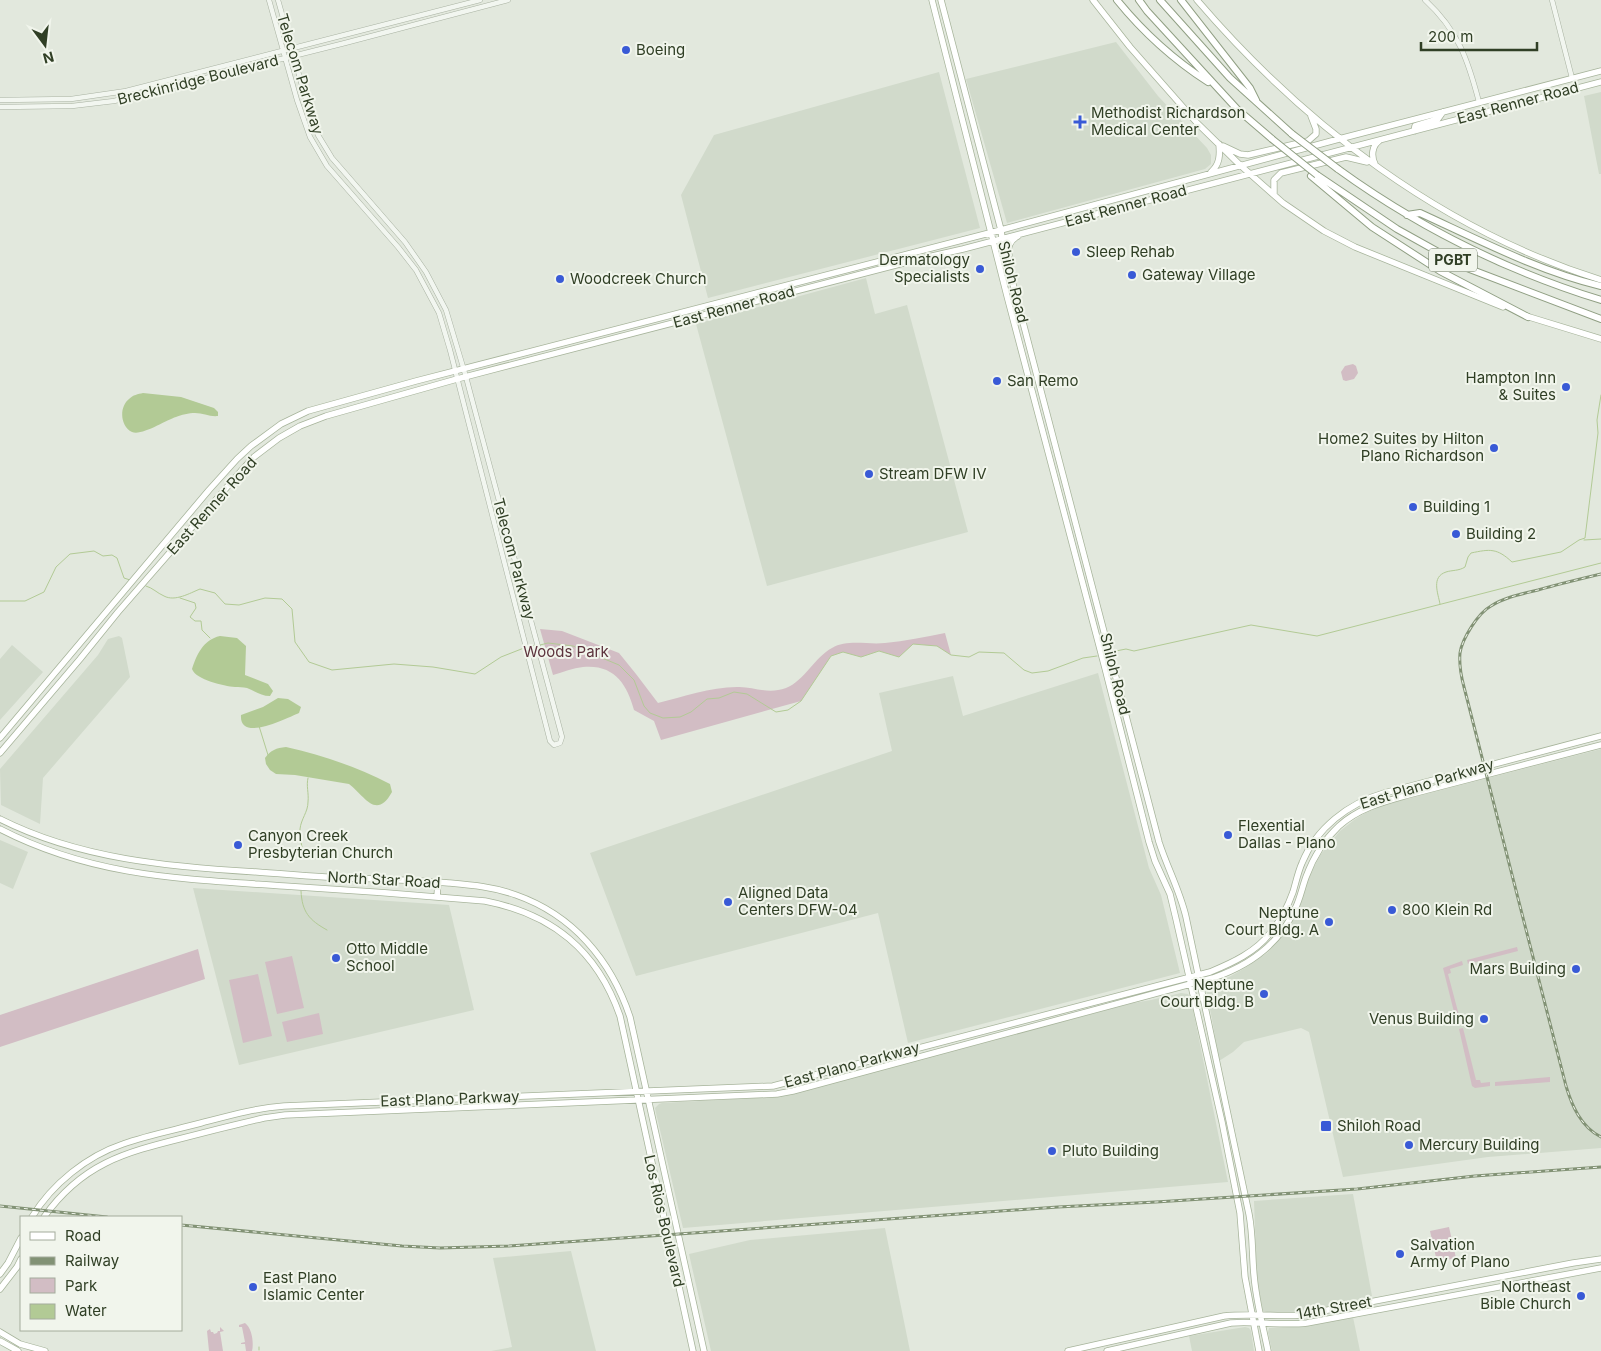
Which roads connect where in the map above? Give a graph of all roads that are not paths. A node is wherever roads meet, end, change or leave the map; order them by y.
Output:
1 (269, 0) edge
2 (278, 0) edge
3 (480, 0) edge
4 (508, 0) edge
5 (932, 0) edge
6 (941, 0) edge
7 (1093, 0) edge
8 (1117, 0) edge
9 (1139, 0) edge
10 (1160, 0) edge
11 (1181, 0) edge
12 (1197, 0) edge
13 (1425, 0) edge
14 (1552, 0) edge
15 (493, 2) edge
16 (386, 24) junction
17 (388, 32) junction
18 (291, 49) junction
19 (283, 51) junction
20 (293, 56) junction
21 (285, 58) junction
22 (950, 70) junction
23 (959, 70) junction
24 (1601, 71) edge
25 (1572, 78) junction
26 (1601, 82) edge
27 (1583, 87) junction
28 (1218, 89) junction
29 (1549, 95) junction
30 (0, 100) edge
31 (1479, 102) junction
32 (1257, 104) junction
33 (0, 106) edge
34 (1443, 112) junction
35 (1482, 113) junction
36 (1311, 115) junction
37 (1414, 130) junction
38 (1338, 139) junction
39 (1381, 139) junction
40 (1218, 144) junction
41 (1350, 147) junction
42 (1240, 165) junction
43 (1376, 166) junction
44 (984, 170) junction
45 (976, 172) junction
46 (1208, 173) junction
47 (1250, 173) junction
48 (1314, 175) junction
49 (1274, 194) junction
50 (1100, 203) junction
51 (1072, 211) junction
52 (1093, 215) junction
53 (1407, 215) junction
54 (1067, 222) junction
55 (1001, 230) junction
56 (992, 232) junction
57 (1020, 234) junction
58 (1002, 239) junction
59 (993, 241) junction
60 (852, 268) junction
61 (854, 276) junction
62 (1601, 280) edge
63 (1601, 286) edge
64 (1014, 289) junction
65 (1601, 300) edge
66 (1019, 309) junction
67 (1011, 311) junction
68 (1528, 317) junction
69 (1601, 320) edge
70 (608, 332) junction
71 (611, 339) junction
72 (1601, 340) edge
73 (464, 369) junction
74 (454, 372) junction
75 (466, 377) junction
76 (456, 379) junction
77 (1070, 505) junction
78 (1062, 507) junction
79 (111, 605) junction
80 (118, 612) junction
81 (1119, 687) junction
82 (1111, 690) junction
83 (26, 706) junction
84 (33, 713) junction
85 (1601, 736) edge
86 (0, 738) edge
87 (1601, 745) edge
88 (1545, 751) junction
89 (0, 753) edge
90 (1547, 759) junction
91 (1497, 762) junction
92 (1499, 771) junction
93 (1145, 784) junction
94 (1135, 786) junction
95 (0, 819) edge
96 (1326, 827) junction
97 (0, 829) edge
98 (31, 832) junction
99 (1332, 833) junction
100 (26, 842) junction
101 (96, 853) junction
102 (94, 864) junction
103 (342, 878) junction
104 (438, 882) junction
105 (342, 889) junction
106 (437, 897) junction
107 (1270, 934) junction
108 (1276, 939) junction
109 (1198, 974) junction
110 (1190, 977) junction
111 (1199, 982) junction
112 (1191, 984) junction
113 (1102, 1000) junction
114 (626, 1005) junction
115 (617, 1008) junction
116 (1104, 1008) junction
117 (1046, 1014) junction
118 (1048, 1022) junction
119 (923, 1045) junction
120 (926, 1055) junction
121 (1216, 1055) junction
122 (1207, 1057) junction
123 (856, 1064) junction
124 (858, 1073) junction
125 (790, 1082) junction
126 (726, 1088) junction
127 (646, 1091) junction
128 (793, 1091) junction
129 (636, 1092) junction
130 (578, 1094) junction
131 (726, 1097) junction
132 (637, 1100) junction
133 (648, 1100) junction
134 (578, 1103) junction
135 (664, 1170) junction
136 (653, 1172) junction
137 (33, 1216) edge
138 (45, 1216) edge
139 (1252, 1232) junction
140 (1242, 1233) junction
141 (20, 1240) edge
142 (1601, 1260) edge
143 (20, 1262) edge
144 (8, 1263) junction
145 (18, 1267) junction
146 (1547, 1268) junction
147 (1601, 1268) edge
148 (0, 1274) edge
149 (1548, 1277) junction
150 (0, 1289) edge
151 (1411, 1294) junction
152 (694, 1303) junction
153 (1413, 1303) junction
154 (683, 1306) junction
155 (1346, 1307) junction
156 (1251, 1315) junction
157 (1348, 1315) junction
158 (1260, 1316) junction
159 (1253, 1323) junction
160 (1262, 1324) junction
161 (1157, 1331) junction
162 (0, 1332) edge
163 (1158, 1339) junction
164 (0, 1341) edge
165 (18, 1351) edge
166 (45, 1351) edge
167 (693, 1351) edge
168 (704, 1351) edge
169 (1068, 1351) edge
170 (1107, 1351) edge
171 (1259, 1351) edge
172 (1268, 1351) edge

1 - 19 street, Telecom Parkway
2 - 18 street, Telecom Parkway
3 - 16 street, Breckinridge Boulevard
4 - 15 street, Breckinridge Boulevard
5 - 22 main road, Shiloh Road
6 - 23 main road, Shiloh Road
7 - 40 main road
8 - 28 highway
9 - 28 highway
10 - 32 highway, PGBT
11 - 32 highway
12 - 36 main road
13 - 31 street
14 - 25 street
15 - 17 street, Breckinridge Boulevard
16 - 17 street
16 - 18 street, Breckinridge Boulevard
17 - 20 street, Breckinridge Boulevard
18 - 19 street, Breckinridge Boulevard
18 - 20 street, Telecom Parkway
19 - 21 street, Telecom Parkway
19 - 30 street, Breckinridge Boulevard
20 - 21 street, Breckinridge Boulevard
20 - 73 street, Telecom Parkway
21 - 33 street, Breckinridge Boulevard
21 - 74 street, Telecom Parkway
22 - 23 main road
22 - 45 main road, Shiloh Road
23 - 44 main road, Shiloh Road
24 - 25 main road, East Renner Road
25 - 27 main road
25 - 29 main road
25 - 31 main road, East Renner Road
26 - 27 main road, East Renner Road
27 - 29 main road, East Renner Road
28 - 48 highway, bridge
29 - 35 main road, East Renner Road
31 - 34 main road, East Renner Road
31 - 35 main road
32 - 53 highway, PGBT, bridge
34 - 37 main road
34 - 38 main road, East Renner Road
35 - 37 main road, East Renner Road
36 - 38 main road
36 - 40 main road
37 - 39 main road, East Renner Road
38 - 41 main road
38 - 42 main road, East Renner Road
39 - 41 main road, East Renner Road
39 - 43 main road
40 - 42 main road
40 - 46 main road
41 - 43 main road
41 - 47 main road, East Renner Road
42 - 46 main road, East Renner Road
42 - 47 main road
43 - 49 main road
43 - 62 main road
44 - 45 main road
44 - 55 main road, Shiloh Road
45 - 56 main road, Shiloh Road
46 - 50 main road, East Renner Road
47 - 49 main road
47 - 52 main road, East Renner Road
48 - 68 highway
48 - 69 highway, PGBT
49 - 68 main road
50 - 51 main road, East Renner Road
50 - 52 main road
51 - 54 main road
51 - 55 main road, East Renner Road
52 - 54 main road, East Renner Road
53 - 63 highway
53 - 65 highway, PGBT
54 - 57 main road, East Renner Road
55 - 56 main road, East Renner Road
55 - 58 main road, Shiloh Road
56 - 59 main road, Shiloh Road
56 - 60 main road, East Renner Road
57 - 58 main road, East Renner Road
57 - 64 main road
58 - 59 main road, East Renner Road
58 - 64 main road, Shiloh Road
59 - 61 main road, East Renner Road
59 - 67 main road, Shiloh Road
60 - 61 main road
60 - 70 main road, East Renner Road
61 - 71 main road, East Renner Road
64 - 66 main road, Shiloh Road
66 - 67 main road
66 - 77 main road, Shiloh Road
67 - 78 main road, Shiloh Road
68 - 72 main road
70 - 71 main road
70 - 73 main road, East Renner Road
71 - 75 main road, East Renner Road
73 - 74 main road, East Renner Road
73 - 75 street, Telecom Parkway
74 - 76 street, Telecom Parkway
74 - 79 main road, East Renner Road
75 - 76 main road, East Renner Road
75 - 76 street, Telecom Parkway
76 - 80 main road, East Renner Road
77 - 78 main road
77 - 81 main road, Shiloh Road
78 - 82 main road, Shiloh Road
79 - 80 main road
79 - 83 main road, East Renner Road
80 - 84 main road, East Renner Road
81 - 82 main road
81 - 93 main road, Shiloh Road
82 - 94 main road, Shiloh Road
83 - 84 main road
83 - 86 main road, East Renner Road
84 - 89 main road, East Renner Road
85 - 88 main road, East Plano Parkway
87 - 90 main road, East Plano Parkway
88 - 90 main road
88 - 91 main road, East Plano Parkway
90 - 92 main road, East Plano Parkway
91 - 92 main road
91 - 96 main road, East Plano Parkway
92 - 99 main road, East Plano Parkway
93 - 94 main road
93 - 109 main road, Shiloh Road
94 - 110 main road, Shiloh Road
95 - 98 main road, North Star Road
96 - 99 main road
96 - 107 main road, East Plano Parkway
97 - 100 main road, North Star Road
98 - 100 main road
98 - 101 main road, North Star Road
99 - 108 main road, East Plano Parkway
100 - 102 main road, North Star Road
101 - 102 main road
101 - 103 main road, North Star Road
102 - 105 main road, North Star Road
103 - 104 main road, North Star Road
103 - 105 main road
104 - 106 main road
104 - 114 main road, North Star Road
105 - 106 main road, North Star Road
106 - 115 main road, North Star Road
107 - 108 main road
107 - 109 main road, East Plano Parkway
108 - 111 main road, East Plano Parkway
109 - 110 main road, East Plano Parkway
109 - 111 main road, Shiloh Road
110 - 112 main road, Shiloh Road
110 - 113 main road, East Plano Parkway
111 - 112 main road, East Plano Parkway
111 - 121 main road, Shiloh Road
112 - 116 main road, East Plano Parkway
112 - 122 main road, Shiloh Road
113 - 116 main road
113 - 117 main road, East Plano Parkway
114 - 115 main road
114 - 127 main road, North Star Road
115 - 129 main road, North Star Road
116 - 118 main road, East Plano Parkway
117 - 118 main road
117 - 119 main road, East Plano Parkway
118 - 120 main road, East Plano Parkway
119 - 120 main road
119 - 123 main road, East Plano Parkway
120 - 124 main road, East Plano Parkway
121 - 122 main road
121 - 139 main road, Shiloh Road
122 - 140 main road, Shiloh Road
123 - 124 main road
123 - 125 main road, East Plano Parkway
124 - 128 main road, East Plano Parkway
125 - 126 main road, East Plano Parkway
125 - 128 main road
126 - 127 main road, East Plano Parkway
126 - 131 main road
127 - 129 main road, East Plano Parkway
127 - 133 main road, North Star Road
128 - 131 main road, East Plano Parkway
129 - 130 main road, East Plano Parkway
129 - 132 main road, Los Rios Boulevard
130 - 134 main road
130 - 137 main road, East Plano Parkway
131 - 133 main road, East Plano Parkway
132 - 133 main road, East Plano Parkway
132 - 134 main road, East Plano Parkway
132 - 136 main road, Los Rios Boulevard
133 - 135 main road, Los Rios Boulevard
134 - 138 main road, East Plano Parkway
135 - 136 main road
135 - 152 main road, Los Rios Boulevard
136 - 154 main road, Los Rios Boulevard
139 - 140 main road
139 - 158 main road, Shiloh Road
140 - 156 main road, Shiloh Road
141 - 144 main road
142 - 146 main road, 14th Street
143 - 145 main road
144 - 145 main road
144 - 148 main road
145 - 150 main road
146 - 149 main road
146 - 151 main road, 14th Street
147 - 149 main road, 14th Street
149 - 153 main road, 14th Street
151 - 153 main road
151 - 155 main road, 14th Street
152 - 154 main road
152 - 168 main road, Los Rios Boulevard
153 - 157 main road, 14th Street
154 - 167 main road, Los Rios Boulevard
155 - 157 main road
155 - 158 main road, 14th Street
156 - 158 main road, 14th Street
156 - 159 main road, Shiloh Road
156 - 161 main road, 14th Street
157 - 160 main road, 14th Street
158 - 160 main road, Shiloh Road
159 - 160 main road, 14th Street
159 - 163 main road, 14th Street
159 - 171 main road, Shiloh Road
160 - 172 main road, Shiloh Road
161 - 163 main road
161 - 169 main road, 14th Street
162 - 166 main road
163 - 170 main road, 14th Street
164 - 165 main road

